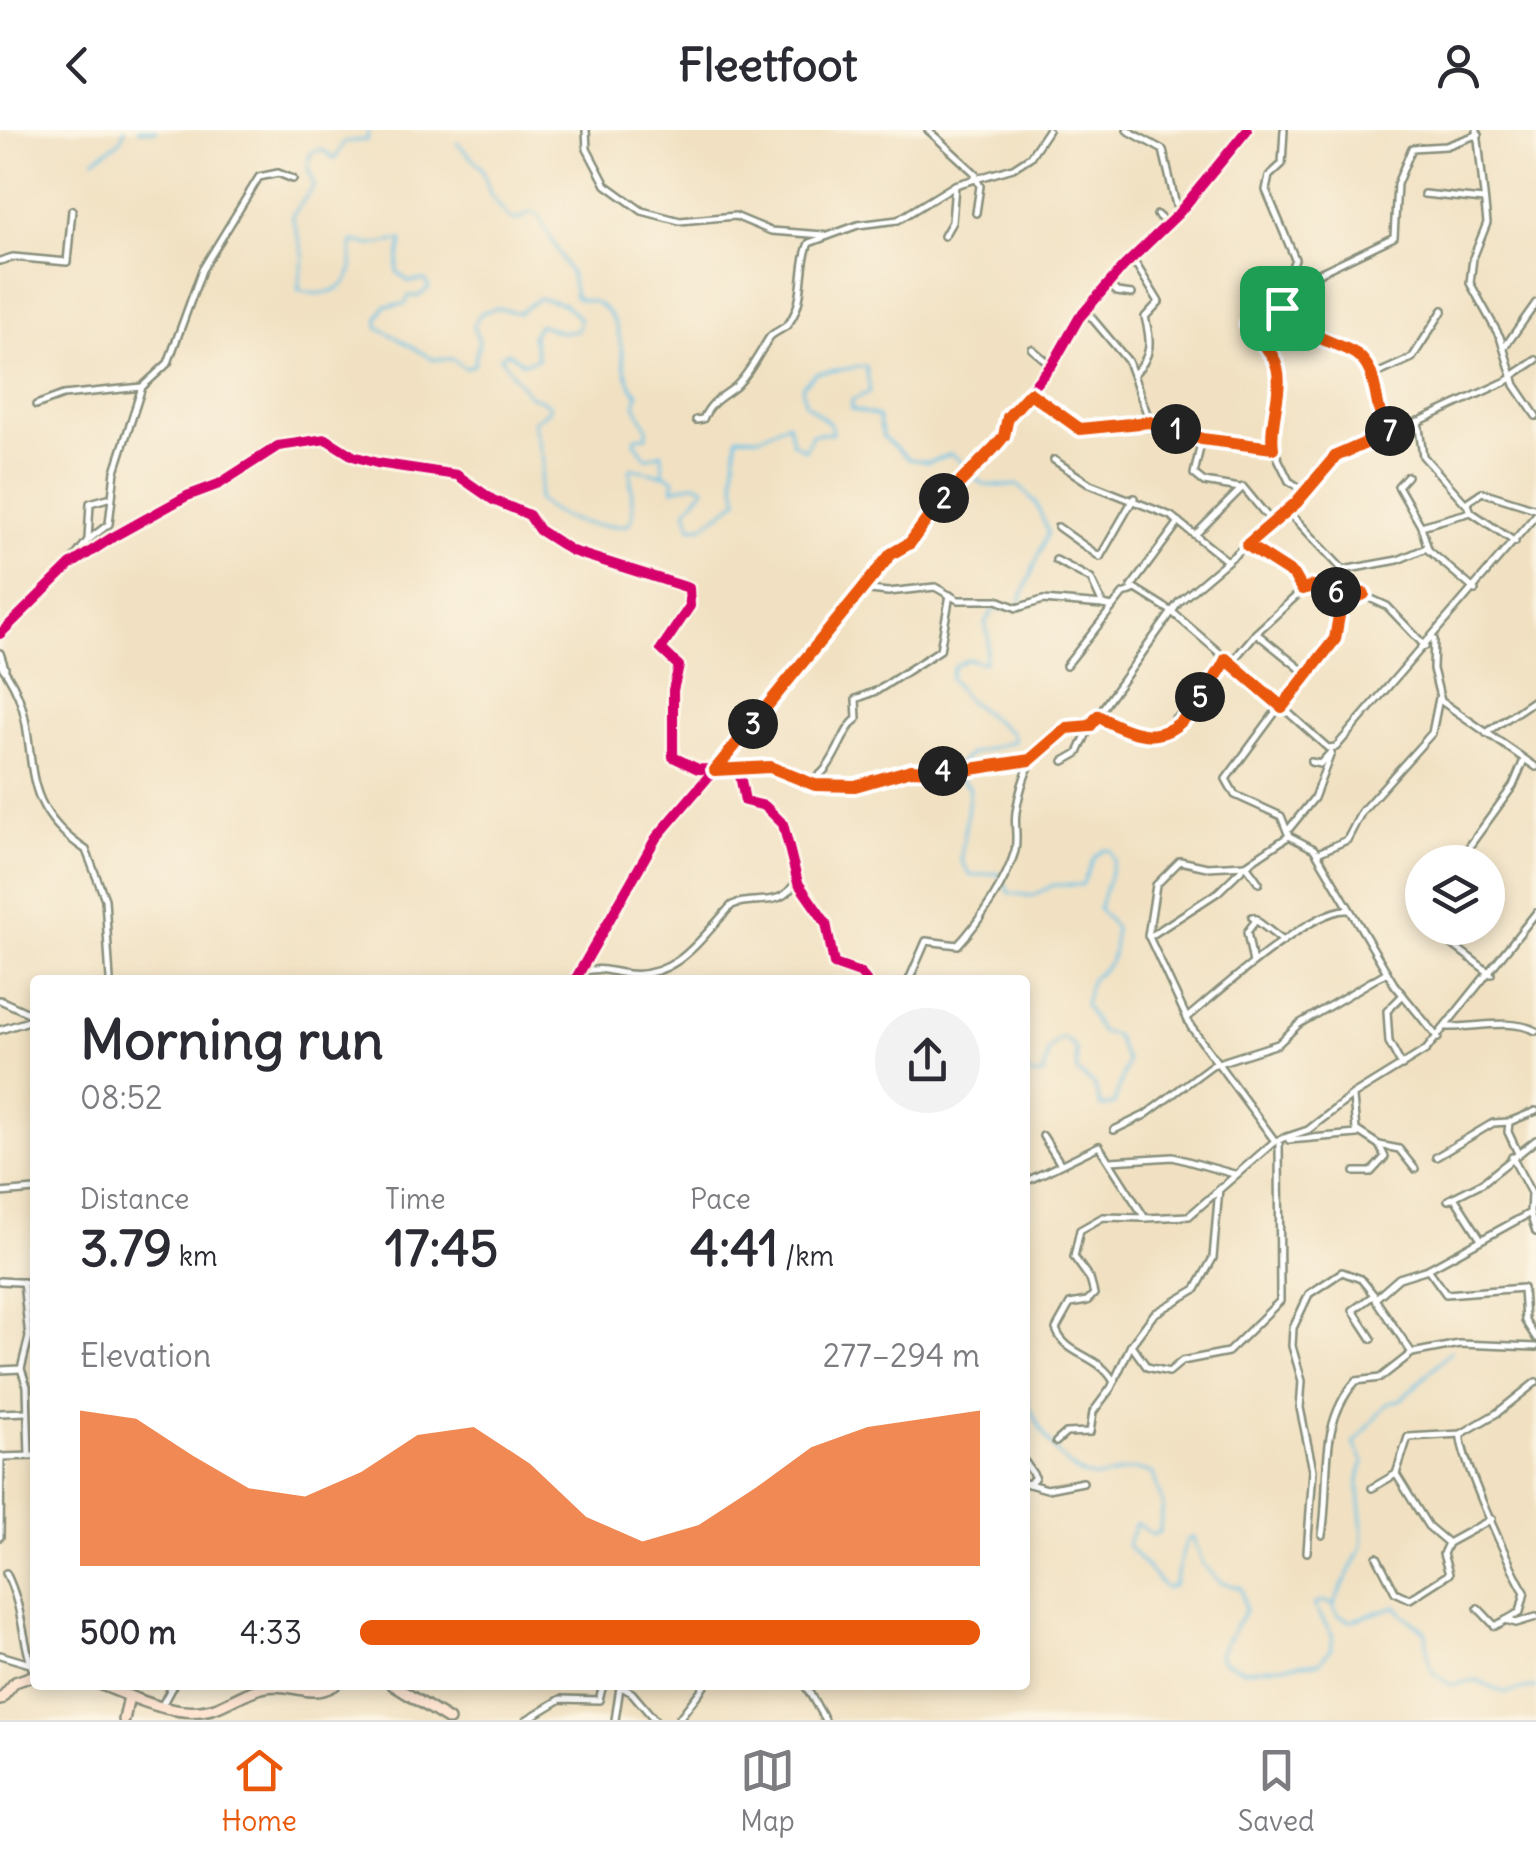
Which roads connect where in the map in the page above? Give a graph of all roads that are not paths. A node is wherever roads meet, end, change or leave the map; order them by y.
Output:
1 (586, 130) edge
2 (928, 130) edge
3 (1048, 130) edge
4 (1127, 130) edge
5 (1247, 130) edge
6 (1284, 130) edge
7 (1478, 132) edge
8 (977, 176) junction
9 (292, 179) dead end
10 (956, 185) junction
11 (1424, 194) dead end
12 (1483, 200) junction
13 (72, 210) dead end
14 (976, 213) dead end
15 (1178, 214) junction
16 (1157, 216) dead end
17 (1168, 225) junction
18 (826, 236) junction
19 (944, 236) dead end
20 (0, 261) edge
21 (1128, 262) junction
22 (1110, 285) junction
23 (1282, 292) junction
24 (1132, 294) dead end
25 (1536, 302) edge
26 (1443, 310) dead end
27 (1086, 312) junction
28 (1504, 348) junction
29 (1032, 349) dead end
30 (1536, 360) edge
31 (1052, 364) junction
32 (1134, 374) junction
33 (1372, 376) junction
34 (1512, 377) junction
35 (142, 387) junction
36 (1031, 392) junction
37 (36, 405) dead end
38 (1536, 416) edge
39 (696, 420) dead end
40 (1418, 421) junction
41 (1150, 422) junction
42 (1391, 432) junction
43 (1202, 439) junction
44 (1273, 448) junction
45 (1054, 460) dead end
46 (1407, 476) dead end
47 (1240, 488) junction
48 (1306, 492) junction
49 (110, 497) junction
50 (1134, 498) junction
51 (1466, 504) junction
52 (1287, 510) junction
53 (1471, 512) junction
54 (1536, 512) edge
55 (1271, 521) junction
56 (1179, 522) junction
57 (1420, 526) junction
58 (1058, 527) dead end
59 (1196, 535) junction
60 (88, 540) junction
61 (1514, 542) junction
62 (1247, 545) junction
63 (1428, 549) junction
64 (1056, 560) dead end
65 (1226, 560) junction
66 (70, 565) junction
67 (861, 589) junction
68 (1302, 589) junction
69 (1130, 590) junction
70 (1475, 590) junction
71 (1364, 594) junction
72 (950, 596) junction
73 (1103, 605) junction
74 (1112, 608) junction
75 (1170, 611) junction
76 (1256, 633) junction
77 (0, 634) edge
78 (1434, 636) junction
79 (1426, 646) junction
80 (0, 653) edge
81 (1228, 661) junction
82 (0, 664) edge
83 (1066, 666) dead end
84 (6, 671) junction
85 (1307, 674) junction
86 (1439, 698) junction
87 (1536, 699) edge
88 (1282, 707) junction
89 (1098, 716) junction
90 (1188, 716) junction
91 (1175, 718) dead end
92 (1090, 726) junction
93 (1486, 733) junction
94 (20, 737) dead end
95 (1332, 751) junction
96 (1030, 760) junction
97 (1064, 760) dead end
98 (1524, 760) junction
99 (1312, 762) dead end
100 (1536, 767) edge
101 (715, 770) junction
102 (739, 770) junction
103 (806, 782) junction
104 (36, 813) dead end
105 (1289, 833) junction
106 (1470, 845) edge
107 (1317, 854) junction
108 (1246, 865) junction
109 (797, 879) junction
110 (1259, 883) dead end
111 (1348, 910) junction
112 (1536, 913) edge
113 (1149, 937) junction
114 (1282, 941) junction
115 (1453, 945) edge
116 (1253, 963) junction
117 (1387, 972) junction
118 (1491, 974) junction
119 (110, 975) edge
120 (578, 975) edge
121 (582, 975) edge
122 (856, 975) edge
123 (911, 975) edge
124 (1403, 995) junction
125 (0, 1000) edge
126 (30, 1015) edge
127 (1187, 1018) junction
128 (30, 1020) edge
129 (1446, 1027) junction
130 (1535, 1027) edge
131 (0, 1030) edge
132 (1438, 1038) junction
133 (1217, 1064) junction
134 (1402, 1066) junction
135 (1354, 1094) junction
136 (1536, 1111) edge
137 (1509, 1122) junction
138 (1114, 1130) dead end
139 (1360, 1135) junction
140 (1044, 1136) dead end
141 (1536, 1140) edge
142 (1280, 1141) junction
143 (1379, 1145) junction
144 (1515, 1154) junction
145 (1436, 1158) dead end
146 (1111, 1161) junction
147 (1060, 1162) junction
148 (1415, 1169) dead end
149 (1356, 1172) dead end
150 (1234, 1174) junction
151 (1030, 1179) edge
152 (1220, 1186) junction
153 (30, 1190) edge
154 (0, 1192) edge
155 (1530, 1213) junction
156 (1145, 1218) junction
157 (1536, 1232) edge
158 (1482, 1239) junction
159 (1428, 1269) junction
160 (0, 1281) edge
161 (22, 1282) junction
162 (30, 1282) edge
163 (1374, 1295) junction
164 (30, 1325) edge
165 (30, 1334) edge
166 (1536, 1338) edge
167 (1372, 1340) dead end
168 (1131, 1344) junction
169 (1536, 1347) edge
170 (1412, 1353) junction
171 (21, 1369) junction
172 (0, 1370) edge
173 (1114, 1382) junction
174 (1536, 1382) edge
175 (26, 1412) junction
176 (0, 1413) edge
177 (1461, 1434) junction
178 (30, 1441) edge
179 (1056, 1442) dead end
180 (1, 1456) edge
181 (30, 1456) edge
182 (1396, 1474) junction
183 (1083, 1482) dead end
184 (1030, 1484) edge
185 (1372, 1488) dead end
186 (1492, 1519) junction
187 (1322, 1535) dead end
188 (0, 1537) edge
189 (1448, 1543) junction
190 (1307, 1552) dead end
191 (1377, 1557) dead end
192 (6, 1573) dead end
193 (1478, 1608) dead end
194 (1536, 1617) edge
195 (1506, 1620) junction
196 (0, 1655) edge
197 (30, 1661) edge
198 (30, 1668) edge
199 (30, 1671) edge
200 (114, 1690) edge
201 (170, 1690) edge
202 (258, 1690) edge
203 (284, 1690) edge
204 (320, 1690) edge
205 (401, 1690) edge
206 (602, 1690) edge
207 (619, 1690) edge
208 (626, 1690) edge
209 (701, 1690) edge
210 (808, 1690) edge
211 (130, 1696) junction
212 (0, 1700) edge
213 (161, 1707) junction
214 (124, 1720) edge
215 (449, 1720) edge
216 (526, 1720) edge
217 (615, 1720) edge
218 (655, 1720) edge
219 (678, 1720) edge
220 (825, 1720) edge

1 - 18 street
2 - 8 street
3 - 8 street
4 - 15 street
5 - 15 street
6 - 23 street
7 - 12 street
7 - 23 street
8 - 10 street
8 - 14 street
9 - 35 street
10 - 18 street
10 - 19 street
11 - 12 street
12 - 28 street
13 - 20 street
15 - 17 street
16 - 17 street
17 - 21 street
18 - 39 street
21 - 22 street
21 - 32 street
22 - 24 street
22 - 27 street
23 - 33 street
23 - 44 street
25 - 28 street
26 - 33 street
27 - 31 street
27 - 32 street
28 - 34 street
29 - 31 street
30 - 34 street
31 - 36 street
32 - 41 street
33 - 42 street
34 - 38 street
34 - 40 street
35 - 37 street
35 - 49 street
36 - 41 street
36 - 67 street
40 - 42 street
40 - 51 street
41 - 43 street
42 - 48 street
43 - 44 street
43 - 47 street
44 - 48 street
45 - 50 street
46 - 57 street
47 - 55 street
47 - 59 street
48 - 52 street
49 - 60 street
49 - 60 street
50 - 56 street
50 - 58 street
51 - 53 street
51 - 54 street
52 - 55 street
52 - 63 street
53 - 57 street
53 - 61 street
54 - 61 street
55 - 62 street
56 - 59 street
56 - 69 street
57 - 63 street
59 - 65 street
60 - 66 street
61 - 70 street
62 - 65 street
62 - 68 street
63 - 70 street
64 - 73 street
65 - 75 street
66 - 77 street
66 - 101 street
67 - 72 street
67 - 101 street
68 - 71 street
68 - 76 street
69 - 74 street
69 - 75 street
70 - 78 street
71 - 79 street
71 - 85 street
72 - 73 street
72 - 103 street
73 - 74 street
74 - 83 street
75 - 81 street
75 - 89 street
76 - 81 street
76 - 85 street
78 - 79 street
78 - 86 street
79 - 95 street
80 - 84 street
81 - 88 street
81 - 90 street
82 - 84 street
84 - 94 street
85 - 88 street
86 - 93 street
86 - 107 street
87 - 93 street
88 - 95 street
88 - 105 street
89 - 90 street
89 - 92 street
90 - 91 street
92 - 96 street
92 - 97 street
93 - 98 street
95 - 99 street
95 - 105 street
96 - 103 street
96 - 123 street
98 - 100 street
98 - 106 street
101 - 102 street
101 - 120 street
102 - 103 street
102 - 109 street
104 - 119 street
105 - 107 street
105 - 108 street
107 - 111 street
108 - 110 street
108 - 113 street
108 - 113 street
109 - 121 street
109 - 122 street
111 - 114 street
111 - 117 street
112 - 118 street
113 - 127 street
114 - 116 street
114 - 116 street
115 - 118 street
116 - 127 street
117 - 124 street
117 - 133 street
118 - 129 street
124 - 132 street
124 - 134 street
125 - 126 street
127 - 133 street
128 - 131 street
129 - 130 street
129 - 132 street
132 - 134 street
133 - 138 street
133 - 142 street
134 - 135 street
135 - 139 street
135 - 142 street
136 - 137 street
137 - 144 street
137 - 145 street
139 - 142 street
139 - 143 street
140 - 147 street
141 - 144 street
142 - 150 street
142 - 168 street
143 - 148 street
143 - 149 street
144 - 155 street
144 - 158 street
146 - 147 street
146 - 150 street
146 - 156 street
147 - 151 street
150 - 152 street
152 - 156 street
152 - 168 street
153 - 154 street
155 - 157 street
155 - 158 street
156 - 173 street
158 - 159 street
159 - 163 street
159 - 166 street
160 - 161 street
161 - 162 street
161 - 164 street
163 - 167 street
163 - 170 street
163 - 190 street
165 - 171 street
168 - 173 street
169 - 170 street
170 - 187 street
171 - 172 street
171 - 175 street
173 - 179 street
174 - 177 street
175 - 176 street
175 - 178 street
177 - 182 street
177 - 186 street
180 - 181 street
180 - 188 street
182 - 185 street
182 - 189 street
183 - 184 street
186 - 189 street
186 - 195 street
189 - 191 street
192 - 197 street
193 - 195 street
194 - 195 street
196 - 198 street
199 - 212 street
200 - 211 street
201 - 213 street
202 - 213 street
203 - 204 street
205 - 215 street
206 - 216 street
207 - 217 street
208 - 218 street
209 - 219 street
210 - 220 street
211 - 213 street
211 - 214 street

